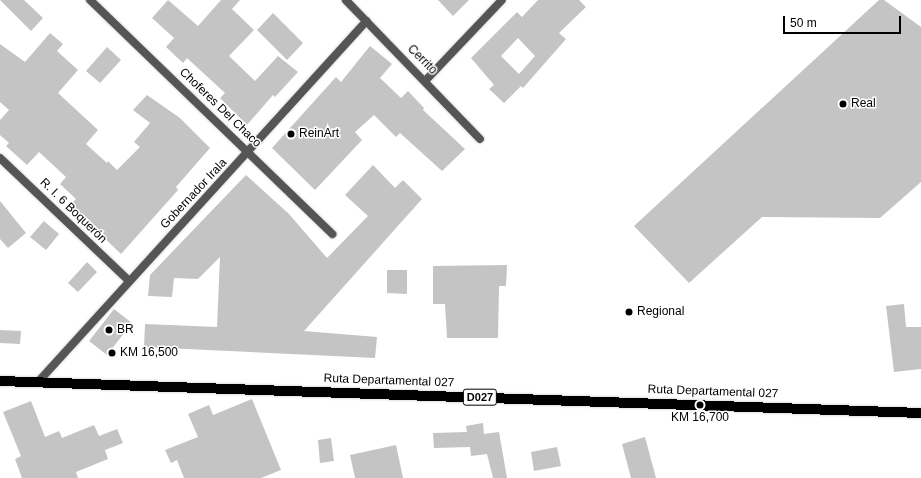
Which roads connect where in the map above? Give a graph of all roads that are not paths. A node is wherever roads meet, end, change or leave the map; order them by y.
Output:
1 (90, 0) edge
2 (346, 0) edge
3 (502, 0) edge
4 (366, 21) junction
5 (426, 80) junction
6 (480, 139) dead end
7 (250, 152) junction
8 (0, 158) edge
9 (332, 234) dead end
10 (129, 281) junction
11 (0, 381) edge
12 (38, 382) junction
13 (921, 413) edge

1 - 7 street, Choferes Del Chaco
2 - 4 street, Cerrito
3 - 5 street
4 - 5 street, Cerrito
4 - 7 street, Gobernador Irala
5 - 6 street, Cerrito
7 - 9 street, Choferes Del Chaco
7 - 10 street, Gobernador Irala
8 - 10 street, R. I. 6 Boquerón
10 - 12 street, Gobernador Irala
11 - 12 main road, Ruta Departamental 027 / D027
12 - 13 main road, Ruta Departamental 027 / D027

